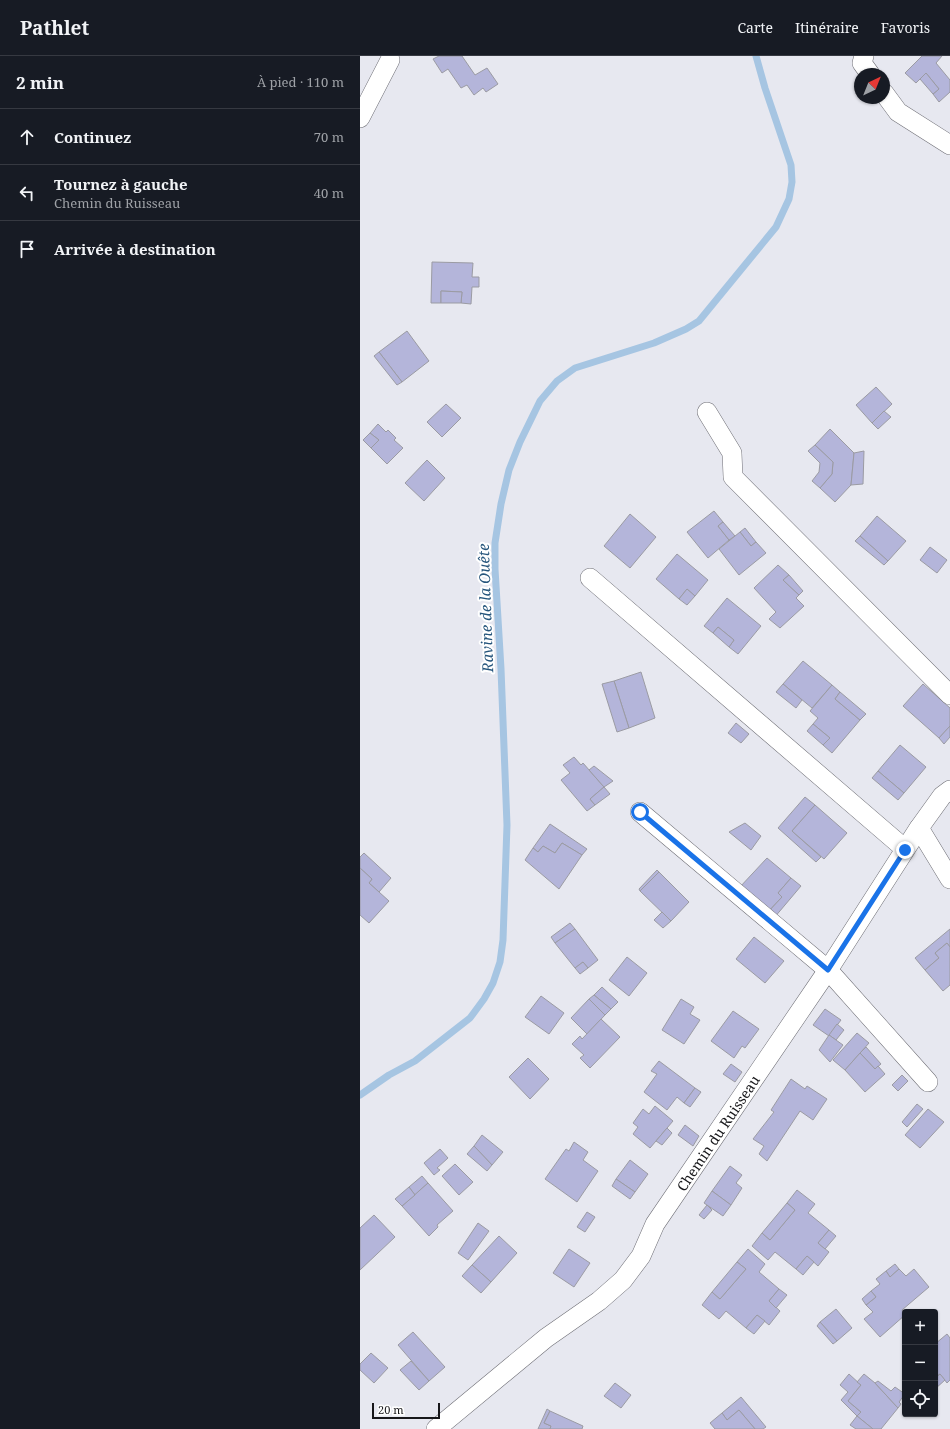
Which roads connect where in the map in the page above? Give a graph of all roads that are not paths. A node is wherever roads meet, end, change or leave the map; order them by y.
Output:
1 (864, 56) edge
2 (390, 60) dead end
3 (866, 68) edge
4 (890, 101) edge
5 (360, 118) edge
6 (950, 145) edge
7 (706, 412) dead end
8 (590, 578) dead end
9 (950, 695) edge
10 (950, 790) edge
11 (640, 812) dead end
12 (919, 828) junction
13 (905, 850) junction
14 (950, 879) edge
15 (828, 970) junction
16 (928, 1082) dead end
17 (436, 1429) edge

1 - 3 street
2 - 5 street
4 - 6 street
7 - 9 street
8 - 13 street
10 - 12 street, Chemin du Ruisseau
11 - 15 street
12 - 13 street, Chemin du Ruisseau
12 - 14 street
13 - 15 street, Chemin du Ruisseau
15 - 16 street
15 - 17 street, Chemin du Ruisseau

